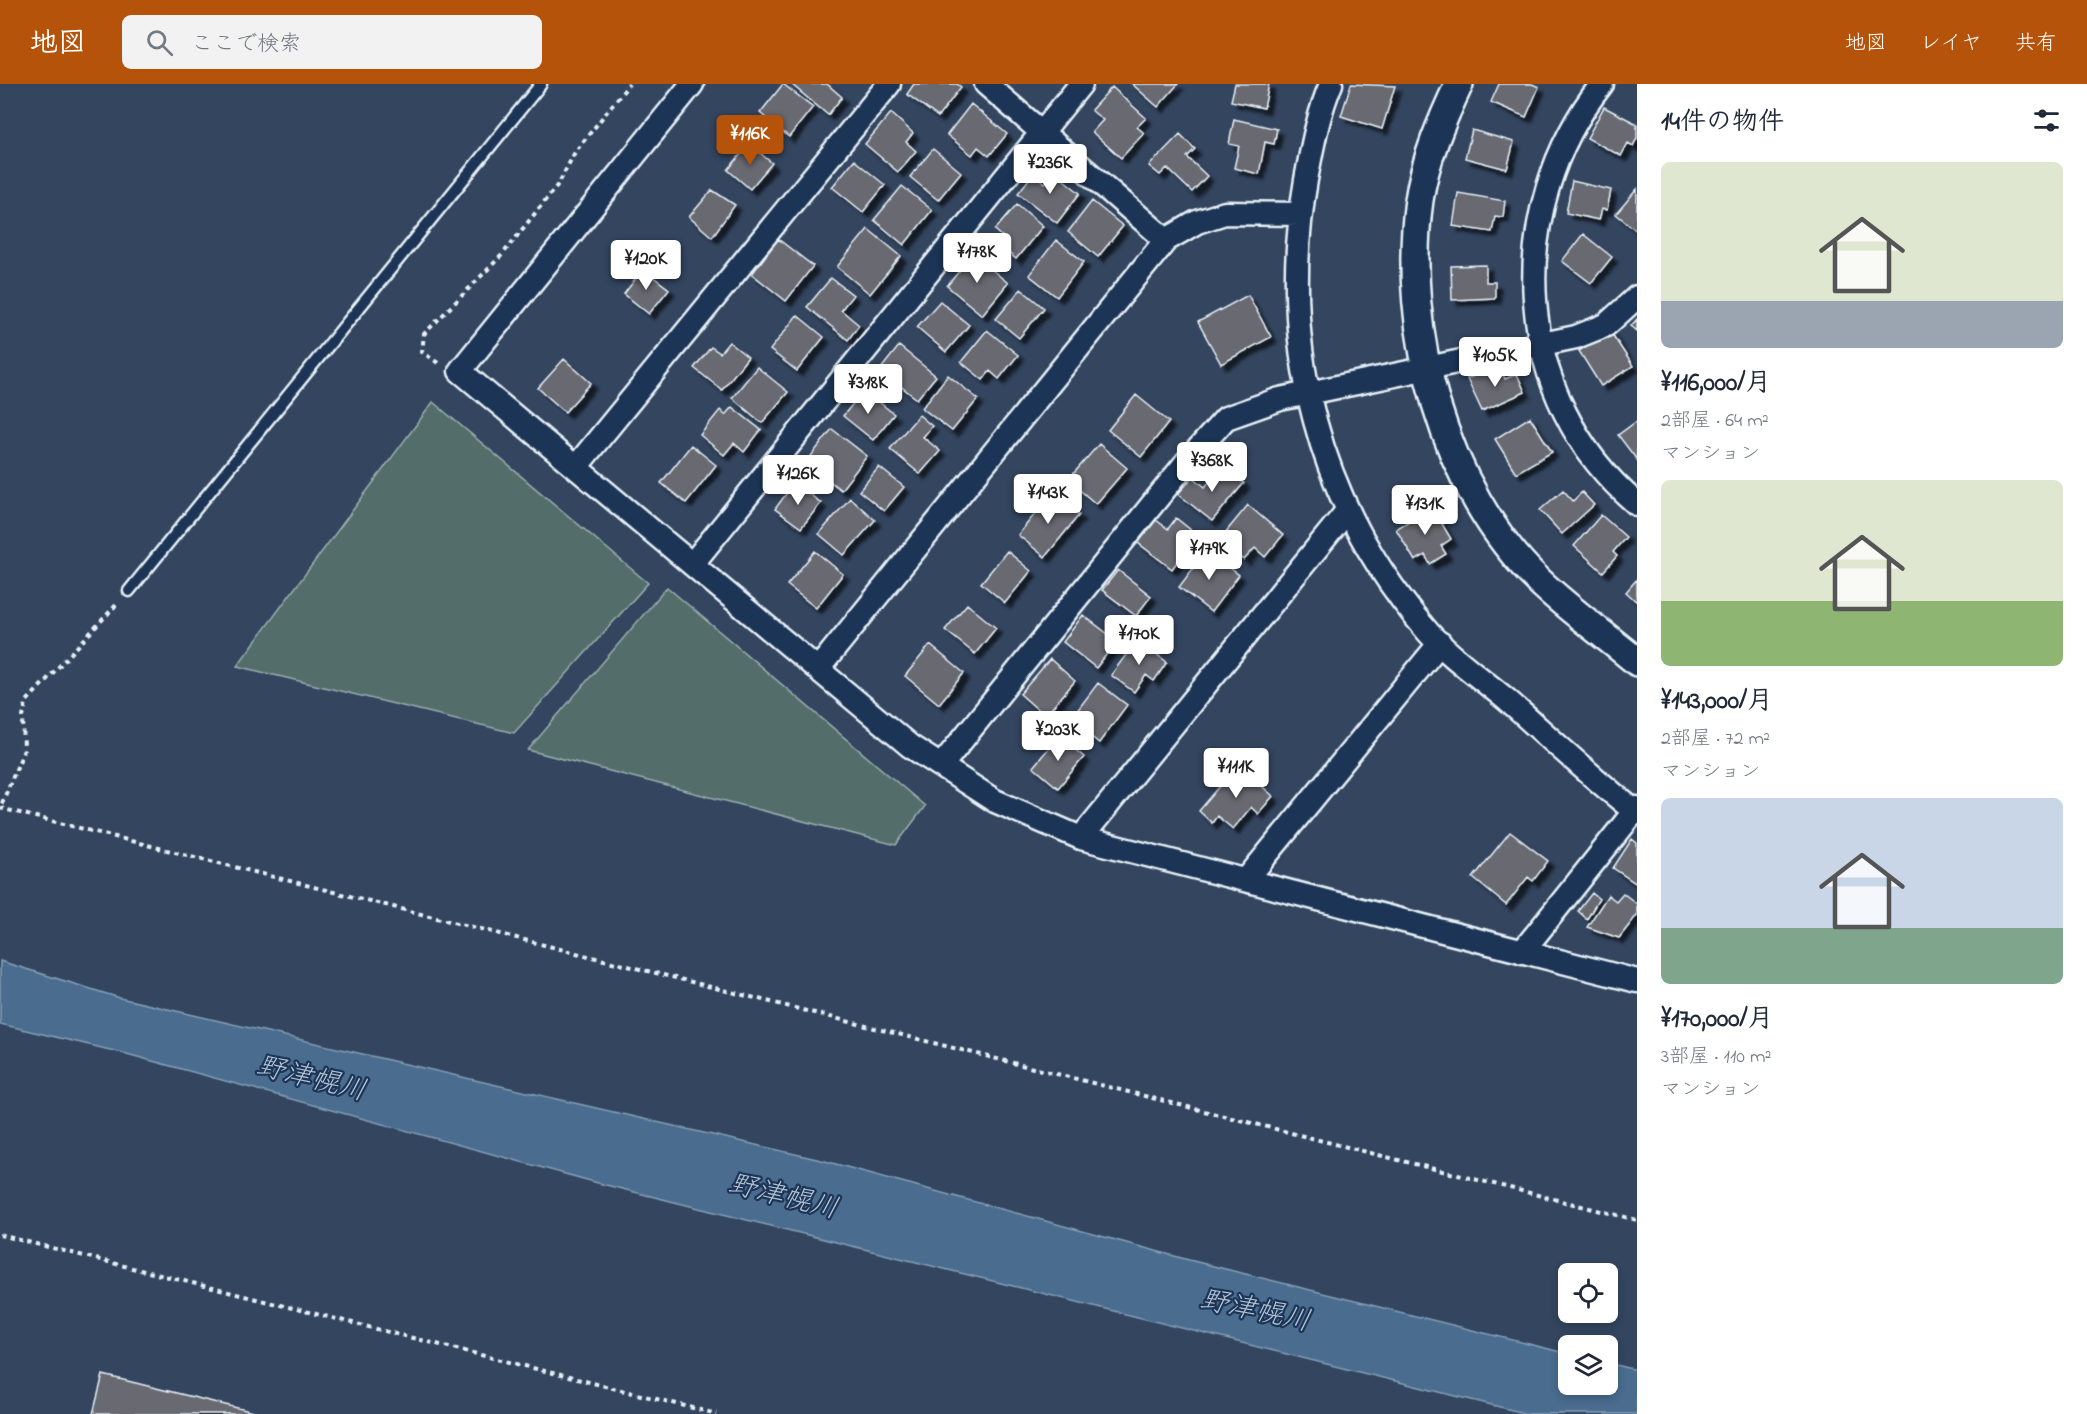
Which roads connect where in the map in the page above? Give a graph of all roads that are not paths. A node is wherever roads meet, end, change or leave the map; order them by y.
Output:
1 (541, 84) edge
2 (692, 84) edge
3 (888, 84) edge
4 (986, 84) edge
5 (1081, 84) edge
6 (1331, 84) edge
7 (1459, 84) edge
8 (1602, 84) edge
9 (1041, 133) junction
10 (1300, 214) junction
11 (1166, 240) junction
12 (1637, 297) edge
13 (1541, 345) junction
14 (1427, 367) junction
15 (1307, 394) junction
16 (576, 467) junction
17 (1637, 504) edge
18 (1347, 511) junction
19 (693, 563) junction
20 (129, 591) road end
21 (1440, 643) junction
22 (1637, 662) edge
23 (818, 669) junction
24 (941, 766) junction
25 (1636, 810) edge
26 (1081, 837) junction
27 (1246, 880) junction
28 (1522, 952) junction
29 (1637, 981) edge

1 - 20 lane
2 - 16 street
3 - 16 street
4 - 9 street
5 - 9 street
6 - 10 street
7 - 14 street
8 - 13 street
9 - 11 street
9 - 19 street
10 - 11 street
10 - 15 street
11 - 23 street
12 - 13 street
13 - 14 street
13 - 17 street
14 - 15 street
14 - 22 street
15 - 18 street
15 - 24 street
16 - 19 street
18 - 21 street
18 - 26 street
19 - 23 street
21 - 25 street
21 - 27 street
23 - 24 street
24 - 26 street
25 - 28 street
26 - 27 street
27 - 28 street
28 - 29 street

